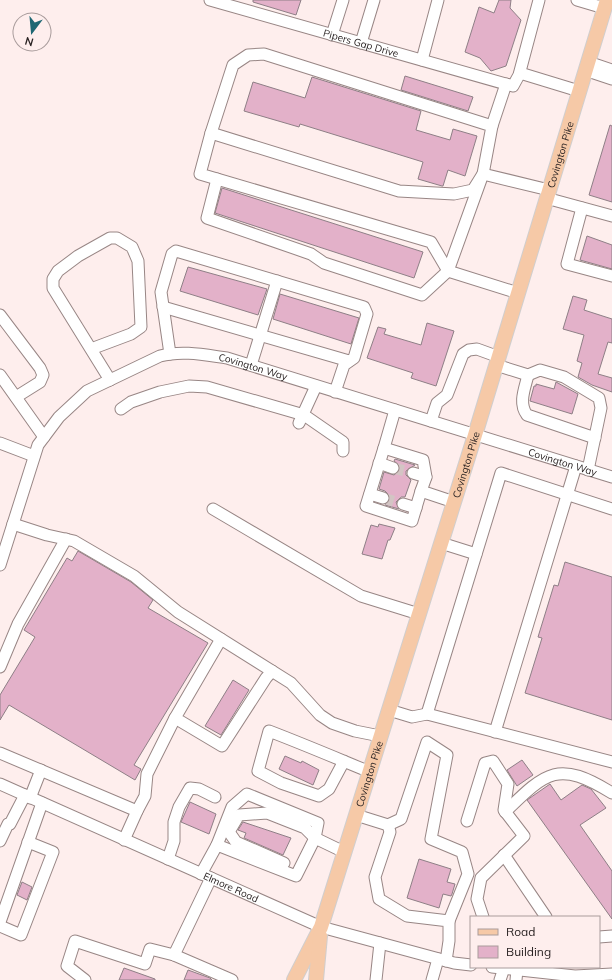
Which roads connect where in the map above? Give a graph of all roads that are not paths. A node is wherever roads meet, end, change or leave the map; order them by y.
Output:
1 (210, 0) edge
2 (343, 0) edge
3 (374, 0) edge
4 (438, 0) edge
5 (540, 0) edge
6 (577, 0) edge
7 (606, 4) edge
8 (243, 5) edge
9 (332, 35) junction
10 (361, 43) junction
11 (422, 60) junction
12 (587, 66) junction
13 (612, 70) edge
14 (520, 73) junction
15 (612, 79) edge
16 (509, 85) junction
17 (579, 91) junction
18 (492, 126) junction
19 (211, 133) junction
20 (483, 174) junction
21 (217, 179) junction
22 (547, 194) junction
23 (582, 208) junction
24 (612, 216) edge
25 (448, 271) junction
26 (612, 276) edge
27 (276, 281) junction
28 (518, 294) junction
29 (163, 307) junction
30 (0, 315) edge
31 (260, 335) junction
32 (91, 349) junction
33 (170, 354) junction
34 (349, 361) junction
35 (497, 361) junction
36 (251, 365) junction
37 (0, 375) edge
38 (528, 375) junction
39 (110, 380) junction
40 (316, 386) junction
41 (335, 392) junction
42 (16, 397) junction
43 (121, 409) dead end
44 (395, 410) junction
45 (301, 419) junction
46 (431, 421) junction
47 (475, 435) junction
48 (44, 436) junction
49 (595, 438) junction
50 (0, 443) edge
51 (384, 448) junction
52 (343, 451) dead end
53 (34, 456) junction
54 (379, 464) junction
55 (576, 466) junction
56 (392, 468) tunnel mouth
57 (588, 470) junction
58 (413, 473) tunnel mouth
59 (426, 477) junction
60 (612, 477) edge
61 (421, 491) junction
62 (370, 494) junction
63 (568, 494) junction
64 (383, 498) tunnel mouth
65 (454, 502) junction
66 (403, 504) tunnel mouth
67 (416, 508) junction
68 (612, 508) edge
69 (213, 509) dead end
70 (13, 524) junction
71 (66, 539) junction
72 (441, 543) junction
73 (476, 554) junction
74 (0, 565) edge
75 (419, 614) junction
76 (220, 639) junction
77 (0, 667) edge
78 (272, 671) junction
79 (389, 710) junction
80 (427, 714) junction
81 (175, 718) junction
82 (495, 732) junction
83 (380, 736) junction
84 (0, 753) edge
85 (611, 759) edge
86 (344, 761) junction
87 (41, 770) junction
88 (370, 772) junction
89 (0, 784) edge
90 (612, 793) edge
91 (27, 796) junction
92 (215, 797) dead end
93 (42, 803) junction
94 (137, 811) junction
95 (505, 812) junction
96 (356, 815) junction
97 (467, 821) dead end
98 (4, 824) edge
99 (388, 825) junction
100 (315, 838) junction
101 (124, 840) junction
102 (0, 841) edge
103 (28, 842) junction
104 (217, 845) junction
105 (344, 852) junction
106 (504, 855) junction
107 (168, 859) junction
108 (299, 869) junction
109 (201, 874) junction
110 (211, 878) junction
111 (483, 916) edge
112 (545, 916) edge
113 (449, 921) junction
114 (0, 922) edge
115 (0, 926) edge
116 (321, 927) junction
117 (612, 936) edge
118 (600, 937) edge
119 (380, 943) junction
120 (174, 955) junction
121 (442, 960) junction
122 (470, 965) edge
123 (504, 968) joint
124 (612, 974) edge
125 (516, 975) edge
126 (560, 977) edge
127 (85, 980) edge
128 (232, 980) edge
129 (294, 980) edge
130 (316, 980) edge
131 (376, 980) edge
132 (432, 980) edge
133 (500, 980) edge

1 - 8 street, Pipers Gap Drive
2 - 9 street
3 - 10 street
4 - 11 street
5 - 14 street
6 - 7 street
7 - 12 main road, Covington Pike
8 - 9 street, Pipers Gap Drive
9 - 10 street, Pipers Gap Drive
10 - 11 street, Pipers Gap Drive
11 - 16 street, Pipers Gap Drive
12 - 13 street
12 - 15 street
12 - 17 main road, Covington Pike
14 - 16 street
14 - 17 street
16 - 18 street
17 - 22 main road, Covington Pike
18 - 19 street
18 - 20 street
19 - 20 street
19 - 21 street
20 - 22 street
20 - 25 street
21 - 25 street
21 - 25 street
22 - 23 street
22 - 28 main road, Covington Pike
23 - 24 street
23 - 26 street
25 - 28 street
27 - 29 street
27 - 31 street
27 - 34 street
28 - 35 main road, Covington Pike
29 - 31 street
29 - 33 street
30 - 42 street
31 - 34 street
31 - 36 street
32 - 32 street
32 - 39 street
33 - 36 street, Covington Way
33 - 39 street, Covington Way
34 - 41 street
35 - 38 street
35 - 46 street
35 - 47 main road, Covington Pike
36 - 40 street, Covington Way
37 - 42 street
38 - 49 street
38 - 49 street
39 - 48 street, Covington Way
40 - 41 street, Covington Way
40 - 45 street
41 - 44 street, Covington Way
42 - 48 street
43 - 45 street
44 - 46 street, Covington Way
44 - 51 street
45 - 52 street
46 - 47 street, Covington Way
47 - 55 street, Covington Way
47 - 65 main road, Covington Pike
48 - 53 street, Covington Way
49 - 57 street
50 - 53 street
51 - 54 street
51 - 59 street
53 - 70 street, Covington Way
54 - 56 street
54 - 62 street
55 - 57 street, Covington Way
55 - 63 street
57 - 60 street, Covington Way
58 - 59 street
59 - 61 street
61 - 65 street
61 - 67 street
62 - 64 street
62 - 67 street
63 - 68 street
63 - 73 street
63 - 82 street
65 - 72 main road, Covington Pike
66 - 67 street
69 - 75 street
70 - 71 street
70 - 74 street, Covington Way
71 - 76 street
71 - 77 street
72 - 73 street
72 - 75 main road, Covington Pike
73 - 80 street
75 - 79 main road, Covington Pike
76 - 78 street
76 - 81 street
78 - 81 street
78 - 83 street
79 - 80 street
79 - 83 main road, Covington Pike
80 - 82 street
81 - 94 street
82 - 85 street
83 - 88 main road, Covington Pike
84 - 87 street
86 - 86 street
86 - 88 street
87 - 91 street
87 - 94 street
88 - 96 main road, Covington Pike
89 - 91 street, Elmore Road
90 - 95 street
91 - 93 street, Elmore Road
91 - 98 street
92 - 107 street
93 - 101 street, Elmore Road
93 - 103 street
94 - 101 street
95 - 97 street
95 - 106 street
96 - 99 street
96 - 105 main road, Covington Pike
98 - 102 street
99 - 113 street
99 - 113 street
100 - 104 street
100 - 105 street
100 - 108 street
100 - 108 street
101 - 107 street, Elmore Road
103 - 114 street
103 - 115 street
104 - 108 street
104 - 109 street
105 - 116 main road, Covington Pike
106 - 111 street
106 - 112 street
107 - 109 street, Elmore Road
109 - 110 street, Elmore Road
110 - 116 street, Elmore Road
110 - 120 street
113 - 121 street
116 - 119 street, Elmore Road
116 - 129 main road, Covington Pike
116 - 130 main road, Covington Pike
117 - 118 street
119 - 121 street, Elmore Road
119 - 131 street
120 - 127 street
120 - 128 street
121 - 122 street, Elmore Road
121 - 132 street
123 - 125 street
123 - 133 street
124 - 126 street
125 - 126 street

